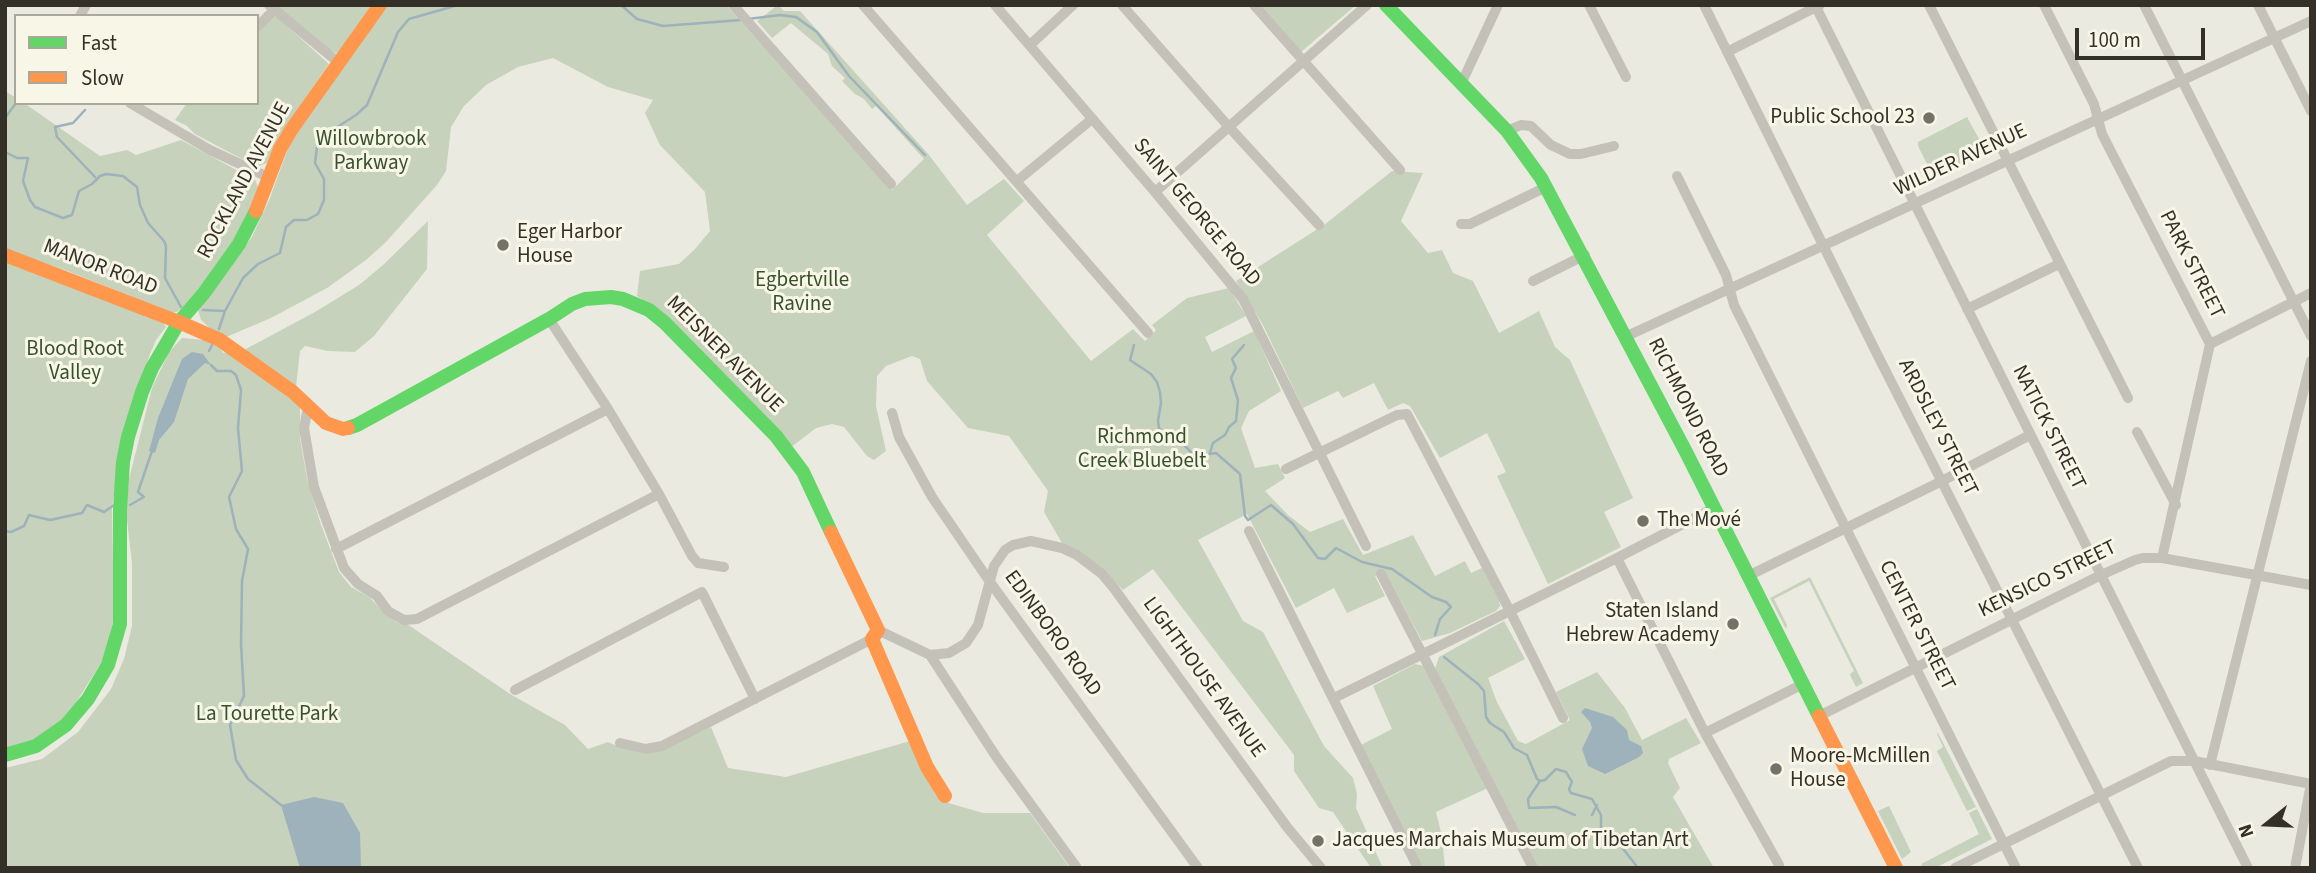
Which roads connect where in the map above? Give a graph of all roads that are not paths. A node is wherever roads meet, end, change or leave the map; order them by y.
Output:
1 (380, 5) edge
2 (733, 5) edge
3 (863, 5) edge
4 (995, 5) edge
5 (1073, 5) edge
6 (1122, 5) edge
7 (1254, 5) edge
8 (1367, 5) edge
9 (1386, 5) edge
10 (1499, 5) edge
11 (1589, 5) edge
12 (1704, 5) edge
13 (1929, 5) edge
14 (2044, 5) edge
15 (2144, 5) edge
16 (2258, 5) edge
17 (1817, 6) edge
18 (272, 8) edge
19 (2311, 21) edge
20 (259, 24) edge
21 (2274, 38) junction
22 (1030, 45) junction
23 (1727, 52) junction
24 (1303, 61) junction
25 (339, 63) junction
26 (1626, 77) dead end
27 (2181, 80) junction
28 (1461, 84) junction
29 (133, 105) edge
30 (2311, 111) edge
31 (1092, 119) junction
32 (2098, 119) junction
33 (1229, 127) junction
34 (1507, 131) junction
35 (1614, 146) dead end
36 (2007, 161) junction
37 (1400, 170) dead end
38 (1676, 176) dead end
39 (270, 178) junction
40 (1017, 181) junction
41 (891, 184) dead end
42 (1546, 187) junction
43 (1155, 192) junction
44 (1915, 204) junction
45 (1461, 224) dead end
46 (1319, 225) dead end
47 (1824, 246) junction
48 (1585, 254) junction
49 (5, 255) edge
50 (2059, 264) junction
51 (1533, 281) dead end
52 (1729, 289) junction
53 (2311, 293) edge
54 (2294, 301) junction
55 (1967, 309) junction
56 (549, 319) junction
57 (180, 322) junction
58 (1148, 333) dead end
59 (1627, 336) junction
60 (2311, 336) edge
61 (2210, 344) junction
62 (2311, 361) edge
63 (2128, 398) dead end
64 (308, 407) junction
65 (608, 409) junction
66 (892, 412) dead end
67 (2137, 432) dead end
68 (2030, 435) junction
69 (1320, 452) junction
70 (1286, 469) dead end
71 (1942, 481) junction
72 (659, 494) junction
73 (2176, 505) junction
74 (1714, 508) junction
75 (1845, 528) junction
76 (1249, 531) dead end
77 (121, 541) junction
78 (1366, 546) dead end
79 (336, 549) junction
80 (1617, 558) junction
81 (2162, 558) junction
82 (724, 567) dead end
83 (1381, 574) dead end
84 (2101, 575) junction
85 (2257, 575) junction
86 (1748, 576) junction
87 (990, 582) junction
88 (2311, 585) edge
89 (1510, 611) junction
90 (2013, 618) junction
91 (875, 635) junction
92 (1424, 654) junction
93 (930, 655) junction
94 (1915, 667) junction
95 (1803, 684) junction
96 (515, 690) dead end
97 (1334, 698) junction
98 (755, 699) junction
99 (1819, 716) junction
100 (1563, 718) dead end
101 (1705, 733) junction
102 (620, 743) dead end
103 (5, 755) edge
104 (2194, 761) junction
105 (5, 762) edge
106 (2210, 765) junction
107 (2311, 784) edge
108 (2101, 795) junction
109 (945, 796) dead end
110 (2004, 843) junction
111 (1779, 865) dead end
112 (1077, 868) edge
113 (1198, 868) edge
114 (1321, 868) edge
115 (1418, 868) edge
116 (1533, 868) edge
117 (1896, 868) edge
118 (1955, 868) edge
119 (2017, 868) edge
120 (2138, 868) edge
121 (2248, 868) edge
122 (2295, 868) edge

1 - 25 street, ROCKLAND AVENUE
2 - 41 street
3 - 40 street
4 - 22 street, SAINT GEORGE ROAD
5 - 22 street
6 - 33 street
7 - 24 street
8 - 24 street
9 - 28 street, RICHMOND ROAD
10 - 28 street
11 - 26 street
12 - 23 street, ARDSLEY STREET
13 - 36 street
14 - 32 street, PARK STREET
15 - 27 street
16 - 21 street
17 - 23 street
17 - 44 street, NATICK STREET
18 - 20 street
18 - 25 street
19 - 21 street, WILDER AVENUE
21 - 27 street, WILDER AVENUE
21 - 30 street
22 - 31 street, SAINT GEORGE ROAD
23 - 47 street, ARDSLEY STREET
24 - 33 street
24 - 37 street
25 - 39 street, ROCKLAND AVENUE
27 - 32 street, WILDER AVENUE
27 - 54 street
28 - 34 street, RICHMOND ROAD
29 - 39 street
31 - 40 street
31 - 43 street, SAINT GEORGE ROAD
32 - 36 street, WILDER AVENUE
32 - 61 street, PARK STREET
33 - 43 street
33 - 46 street
34 - 35 street
34 - 42 street, RICHMOND ROAD
36 - 44 street, WILDER AVENUE
36 - 50 street
38 - 52 street, CENTER STREET
39 - 57 street, ROCKLAND AVENUE
40 - 58 street
42 - 45 street
42 - 48 street, RICHMOND ROAD
43 - 69 street, SAINT GEORGE ROAD
44 - 47 street, WILDER AVENUE
44 - 55 street, NATICK STREET
47 - 52 street, WILDER AVENUE
47 - 71 street, ARDSLEY STREET
48 - 51 street
48 - 59 street, RICHMOND ROAD
49 - 57 street, MANOR ROAD
50 - 55 street
50 - 63 street
52 - 59 street, WILDER AVENUE
52 - 75 street, CENTER STREET
53 - 54 street
54 - 60 street
54 - 61 street
55 - 68 street, NATICK STREET
56 - 64 street, MEISNER AVENUE
56 - 65 street
56 - 91 street, MEISNER AVENUE
57 - 64 street, MEISNER AVENUE
57 - 77 street, ROCKLAND AVENUE
59 - 74 street, RICHMOND ROAD
61 - 73 street, PARK STREET
62 - 85 street
64 - 79 street
65 - 72 street
65 - 79 street
66 - 87 street, EDINBORO ROAD
67 - 73 street
68 - 71 street
68 - 84 street, NATICK STREET
69 - 70 street
69 - 78 street, SAINT GEORGE ROAD
69 - 89 street
71 - 75 street
71 - 90 street, ARDSLEY STREET
72 - 79 street
72 - 82 street
73 - 81 street, PARK STREET
74 - 80 street
74 - 86 street, RICHMOND ROAD
75 - 86 street
75 - 94 street, CENTER STREET
76 - 97 street
77 - 103 street, ROCKLAND AVENUE
77 - 105 street, ROCKLAND AVENUE
80 - 89 street
80 - 101 street
81 - 84 street, KENSICO STREET
81 - 85 street, KENSICO STREET
83 - 92 street
84 - 90 street, KENSICO STREET
84 - 104 street, NATICK STREET
85 - 88 street, KENSICO STREET
85 - 106 street
86 - 95 street, RICHMOND ROAD
87 - 93 street
87 - 113 street, EDINBORO ROAD
87 - 114 street, LIGHTHOUSE AVENUE
89 - 92 street
89 - 100 street
90 - 94 street, KENSICO STREET
90 - 108 street, ARDSLEY STREET
91 - 93 street
91 - 98 street
91 - 109 street, MEISNER AVENUE
92 - 97 street
92 - 116 street
93 - 112 street
94 - 99 street, KENSICO STREET
94 - 110 street, CENTER STREET
95 - 99 street, RICHMOND ROAD
95 - 101 street
96 - 98 street
97 - 115 street
98 - 102 street
99 - 117 street, RICHMOND ROAD
101 - 111 street
104 - 106 street
104 - 108 street
104 - 121 street, NATICK STREET
106 - 107 street
107 - 122 street
108 - 110 street
108 - 120 street, ARDSLEY STREET
110 - 118 street
110 - 119 street, CENTER STREET

